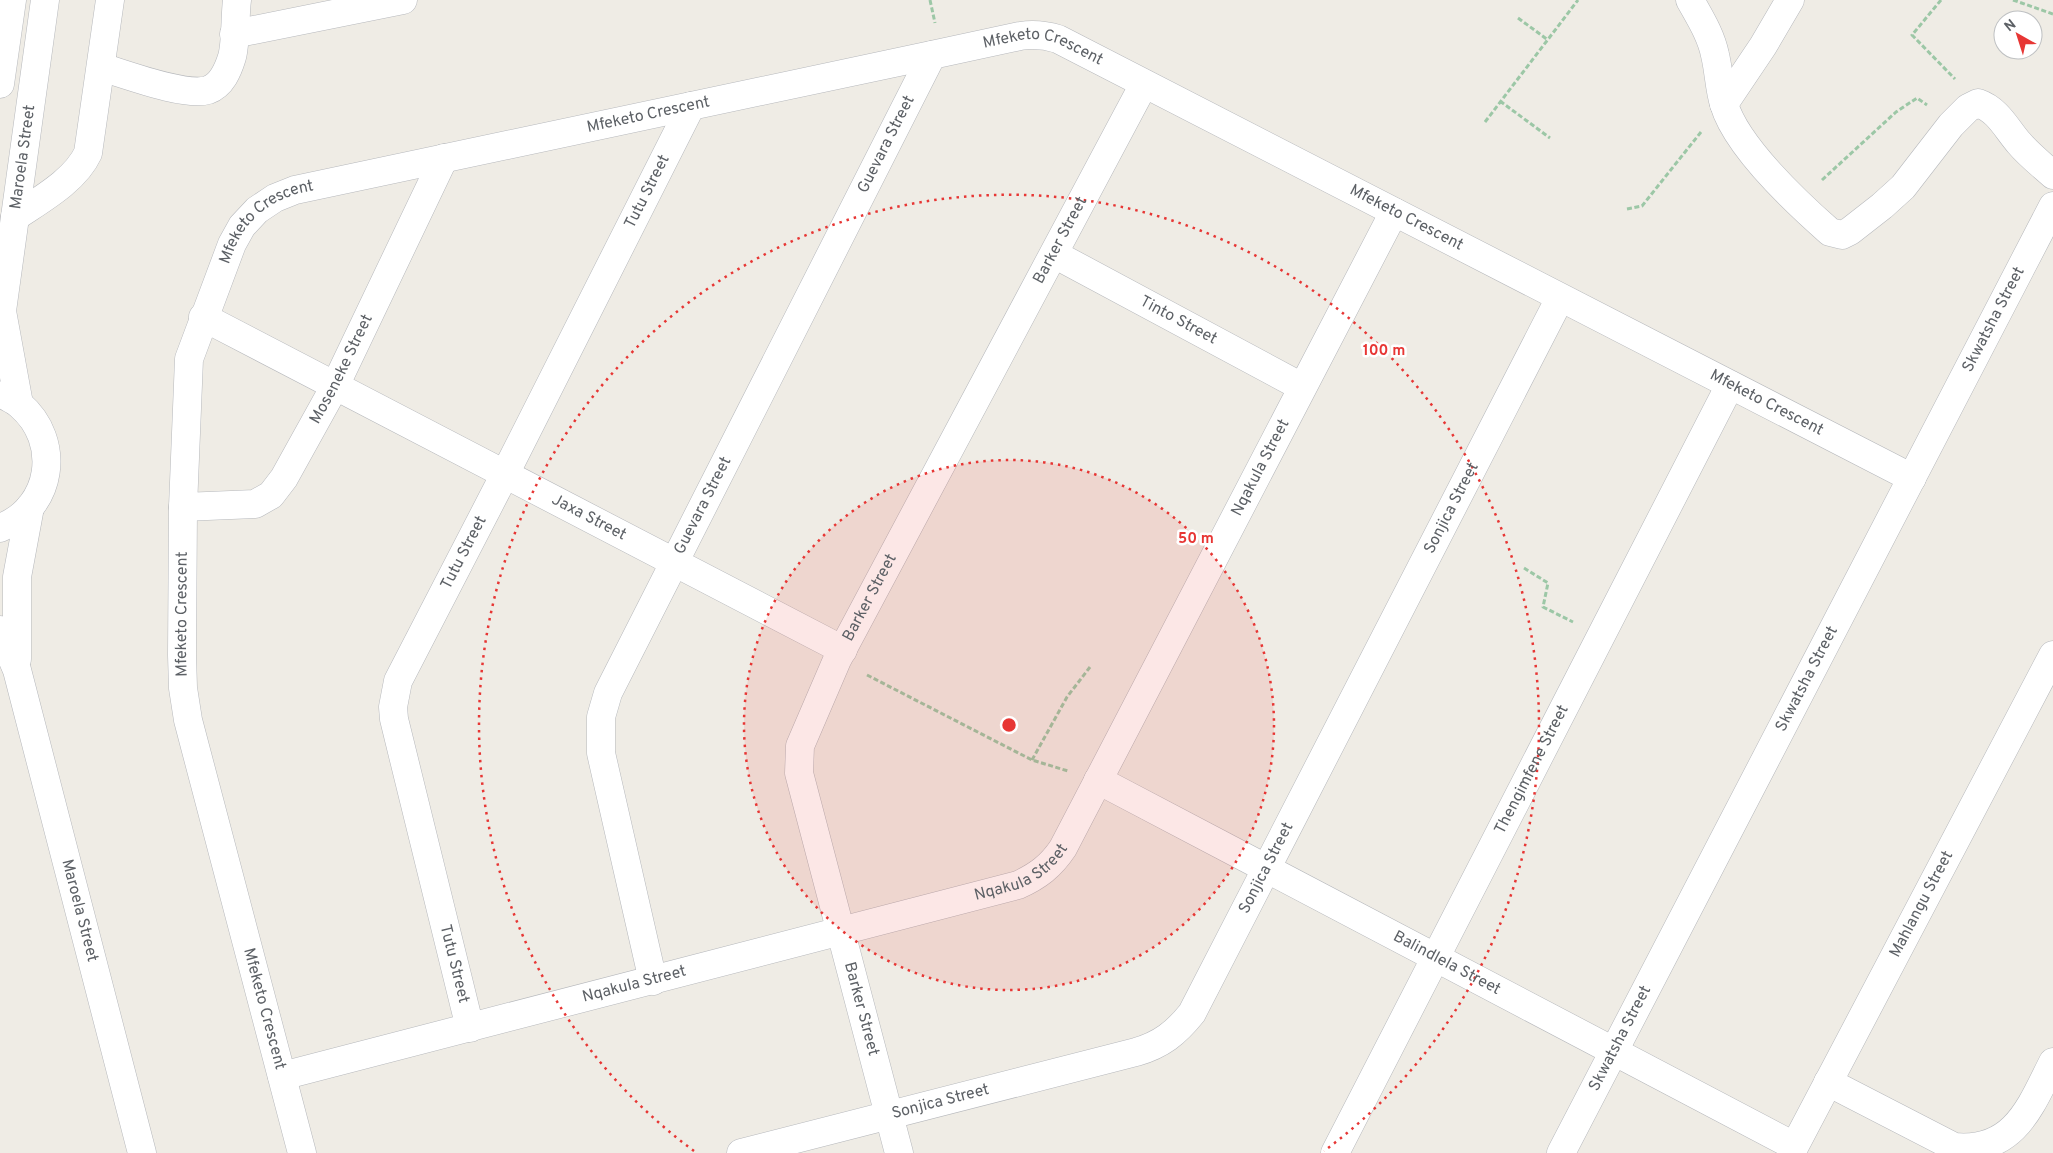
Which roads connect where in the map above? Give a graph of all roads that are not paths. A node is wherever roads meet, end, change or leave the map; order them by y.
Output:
1 (12, 0) edge
2 (45, 0) edge
3 (110, 0) edge
4 (237, 0) edge
5 (403, 0) edge
6 (1690, 0) edge
7 (1790, 0) edge
8 (234, 34) junction
9 (932, 55) junction
10 (101, 67) junction
11 (0, 84) edge
12 (1144, 84) junction
13 (1724, 104) junction
14 (691, 106) junction
15 (444, 158) junction
16 (2053, 176) edge
17 (2053, 206) edge
18 (1394, 212) junction
19 (15, 217) junction
20 (1054, 254) junction
21 (1560, 298) junction
22 (204, 317) junction
23 (1730, 385) junction
24 (335, 386) junction
25 (1302, 387) junction
26 (10, 398) edge
27 (505, 474) junction
28 (1912, 478) junction
29 (30, 507) junction
30 (183, 507) junction
31 (0, 528) edge
32 (673, 562) junction
33 (0, 630) edge
34 (840, 655) junction
35 (2053, 655) edge
36 (17, 670) junction
37 (1098, 780) junction
38 (1264, 868) junction
39 (840, 930) junction
40 (1435, 958) junction
41 (653, 981) junction
42 (470, 1028) junction
43 (1614, 1051) junction
44 (2053, 1062) edge
45 (282, 1076) junction
46 (1828, 1082) junction
47 (889, 1115) junction
48 (1793, 1149) edge
49 (142, 1153) edge
50 (302, 1153) edge
51 (740, 1153) edge
52 (899, 1153) edge
53 (1335, 1153) edge
54 (1561, 1153) edge

1 - 11 street
2 - 19 street, Maroela Street
3 - 10 street
4 - 8 street
5 - 8 street
6 - 13 street
7 - 13 street
8 - 10 street
9 - 12 street, Mfeketo Crescent
9 - 14 street, Mfeketo Crescent
9 - 32 street, Guevara Street
10 - 19 street
12 - 18 street, Mfeketo Crescent
12 - 20 street, Barker Street
13 - 16 street
14 - 15 street, Mfeketo Crescent
14 - 27 street, Tutu Street
15 - 22 street, Mfeketo Crescent
15 - 24 street, Moseneke Street
17 - 28 street, Skwatsha Street
18 - 21 street, Mfeketo Crescent
18 - 25 street, Nqakula Street
19 - 26 street, Maroela Street
20 - 25 street, Tinto Street
20 - 34 street, Barker Street
21 - 23 street, Mfeketo Crescent
21 - 38 street, Sonjica Street
22 - 24 street, Jaxa Street
22 - 30 street, Mfeketo Crescent
23 - 28 street, Mfeketo Crescent
23 - 40 street, Thengimfene Street
24 - 27 street, Jaxa Street
24 - 30 street, Moseneke Street
25 - 37 street, Nqakula Street
26 - 29 street
27 - 32 street, Jaxa Street
27 - 42 street, Tutu Street
28 - 43 street, Skwatsha Street
29 - 31 street
29 - 36 street, Maroela Street
30 - 45 street, Mfeketo Crescent
32 - 34 street, Jaxa Street
32 - 41 street, Guevara Street
33 - 36 street, Maroela Street
34 - 39 street, Barker Street
35 - 46 street, Mahlangu Street
36 - 49 street, Maroela Street
37 - 38 street, Balindlela Street
37 - 39 street, Nqakula Street
38 - 40 street, Balindlela Street
38 - 47 street, Sonjica Street
39 - 41 street, Nqakula Street
39 - 47 street, Barker Street
40 - 43 street, Balindlela Street
40 - 53 street, Thengimfene Street
41 - 42 street, Nqakula Street
42 - 45 street, Nqakula Street
43 - 48 street, Balindlela Street
43 - 54 street, Skwatsha Street
44 - 46 street
45 - 50 street, Mfeketo Crescent
46 - 48 street, Mahlangu Street
47 - 51 street, Sonjica Street
47 - 52 street, Barker Street

